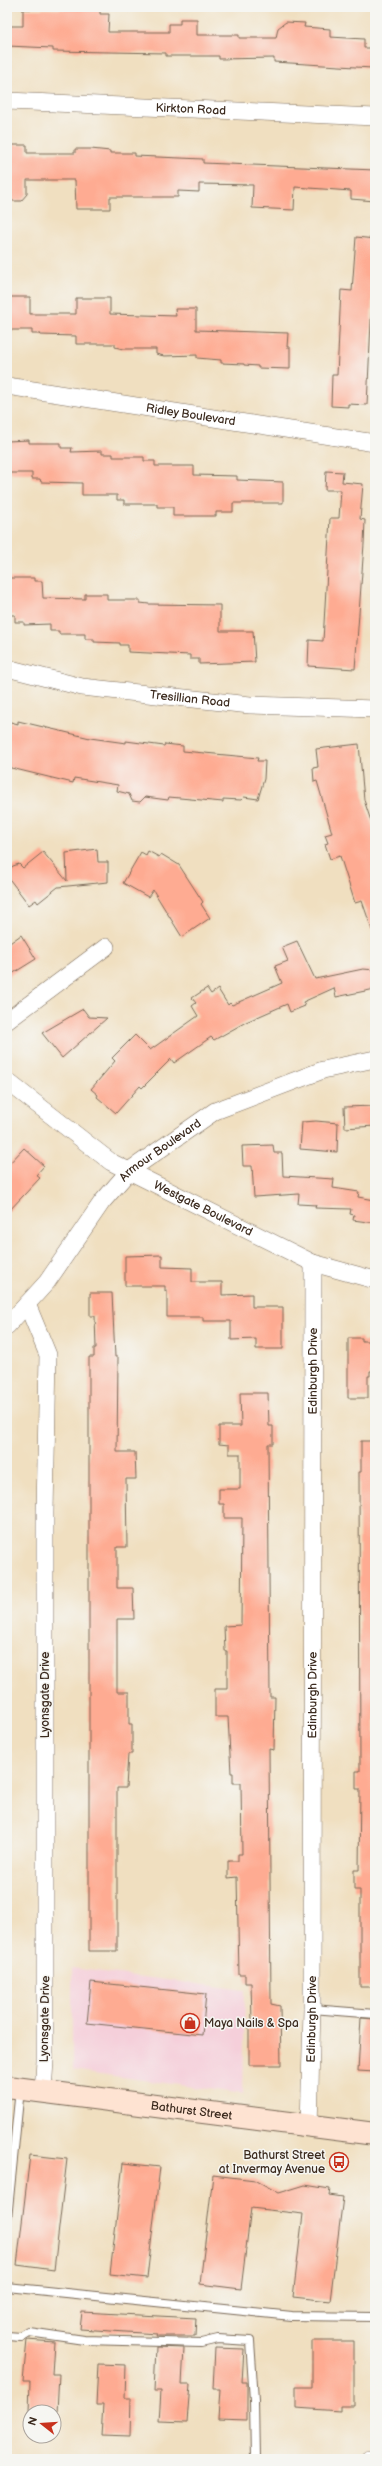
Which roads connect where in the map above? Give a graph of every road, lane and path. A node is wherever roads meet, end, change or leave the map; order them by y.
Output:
1 (7, 101) edge
2 (375, 117) edge
3 (7, 386) edge
4 (375, 443) edge
5 (7, 668) edge
6 (375, 709) edge
7 (106, 947) dead end
8 (7, 1021) edge
9 (375, 1059) edge
10 (7, 1081) edge
11 (129, 1171) junction
12 (312, 1263) junction
13 (375, 1280) edge
14 (26, 1304) junction
15 (7, 1326) edge
16 (312, 2009) junction
17 (375, 2014) edge
18 (13, 2088) edge
19 (43, 2092) junction
20 (309, 2127) junction
21 (375, 2134) edge
22 (7, 2219) edge
23 (7, 2287) edge
24 (375, 2317) edge
25 (7, 2336) edge
26 (255, 2459) edge
27 (370, 2459) edge
28 (375, 2459) edge

1 - 2 street, Kirkton Road
3 - 4 street, Ridley Boulevard
5 - 6 street, Tresillian Road
7 - 8 street
9 - 11 street, Armour Boulevard
10 - 11 street, Westgate Boulevard
11 - 12 street, Westgate Boulevard
11 - 14 street, Armour Boulevard
12 - 13 street, Westgate Boulevard
12 - 16 street, Edinburgh Drive
14 - 15 street, Armour Boulevard
14 - 19 street, Lyonsgate Drive
16 - 17 lane
16 - 20 street, Edinburgh Drive
18 - 19 main road, Bathurst Street
18 - 22 lane
19 - 20 main road, Bathurst Street
20 - 21 main road, Bathurst Street
23 - 24 lane
25 - 26 lane
27 - 28 street

